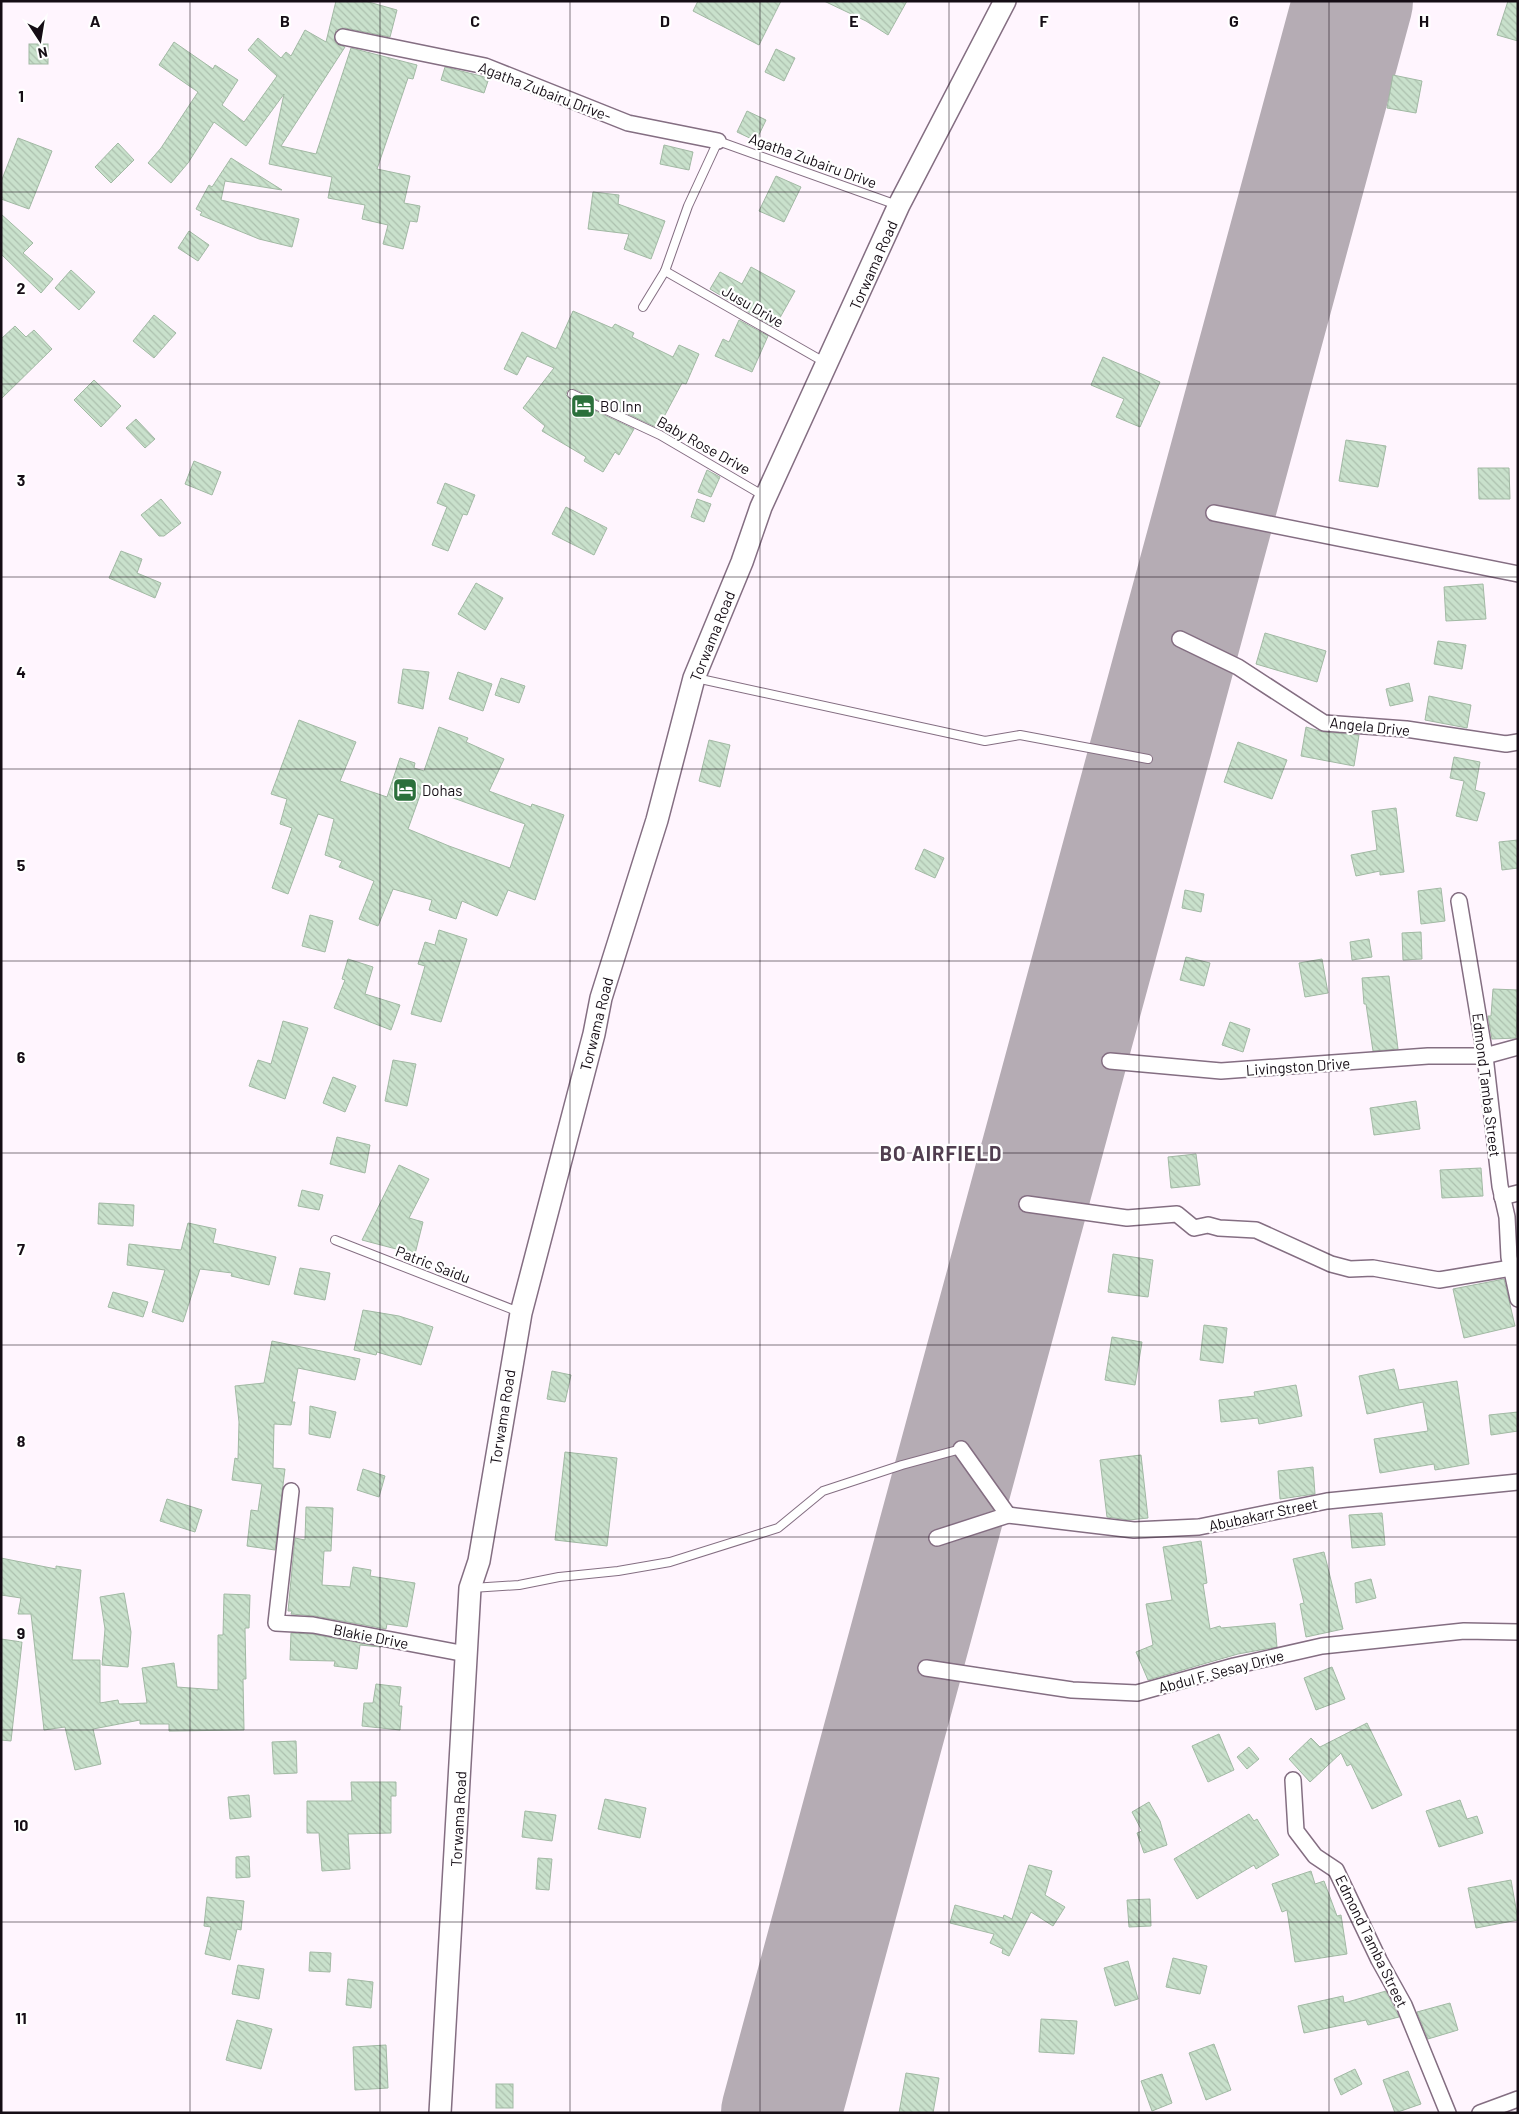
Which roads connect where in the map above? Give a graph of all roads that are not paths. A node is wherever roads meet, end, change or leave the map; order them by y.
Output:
1 (1005, 1) edge
2 (343, 37) dead end
3 (718, 141) junction
4 (899, 206) junction
5 (665, 271) junction
6 (643, 306) dead end
7 (828, 364) junction
8 (572, 394) dead end
9 (767, 497) junction
10 (1214, 513) dead end
11 (1518, 574) edge
12 (1180, 639) dead end
13 (694, 678) junction
14 (1518, 742) edge
15 (1148, 759) dead end
16 (1459, 901) dead end
17 (1518, 1047) edge
18 (1485, 1056) junction
19 (1110, 1061) dead end
20 (1518, 1193) edge
21 (1502, 1197) junction
22 (1027, 1204) dead end
23 (335, 1240) dead end
24 (1511, 1268) junction
25 (1518, 1299) edge
26 (520, 1313) junction
27 (961, 1449) joint
28 (1518, 1482) edge
29 (291, 1491) dead end
30 (1008, 1515) junction
31 (937, 1538) dead end
32 (470, 1588) junction
33 (1518, 1632) edge
34 (466, 1654) junction
35 (926, 1668) dead end
36 (1293, 1780) dead end
37 (1518, 2099) edge
38 (440, 2113) edge
39 (1448, 2113) edge
40 (1480, 2113) edge

1 - 4 main road, Torwama Road
2 - 3 street, Agatha Zubairu Drive-
3 - 4 lane, Agatha Zubairu Drive
3 - 5 lane
4 - 7 main road, Torwama Road
5 - 6 lane
5 - 7 lane, Jusu Drive
7 - 9 main road, Torwama Road
8 - 9 lane, Baby Rose Drive
9 - 13 main road, Torwama Road
10 - 11 street
12 - 14 street, Angela Drive
13 - 15 lane
13 - 26 main road, Torwama Road
16 - 18 street, Edmond Tamba Street
17 - 18 street, Livingston Drive
18 - 19 street, Livingston Drive
18 - 21 street, Edmond Tamba Street
20 - 21 street
21 - 24 street, Edmond Tamba Street
22 - 24 street
23 - 26 lane, Patric Saidu
24 - 25 street, Edmond Tamba Street
26 - 32 main road, Torwama Road
27 - 30 street
27 - 32 lane
28 - 30 street, Abubakarr Street
29 - 34 street, Blakie Drive
30 - 31 street
32 - 34 main road, Torwama Road
33 - 35 street, Abdul F. Sesay Drive
34 - 38 main road, Torwama Road
36 - 39 street, Edmond Tamba Street
37 - 40 street

